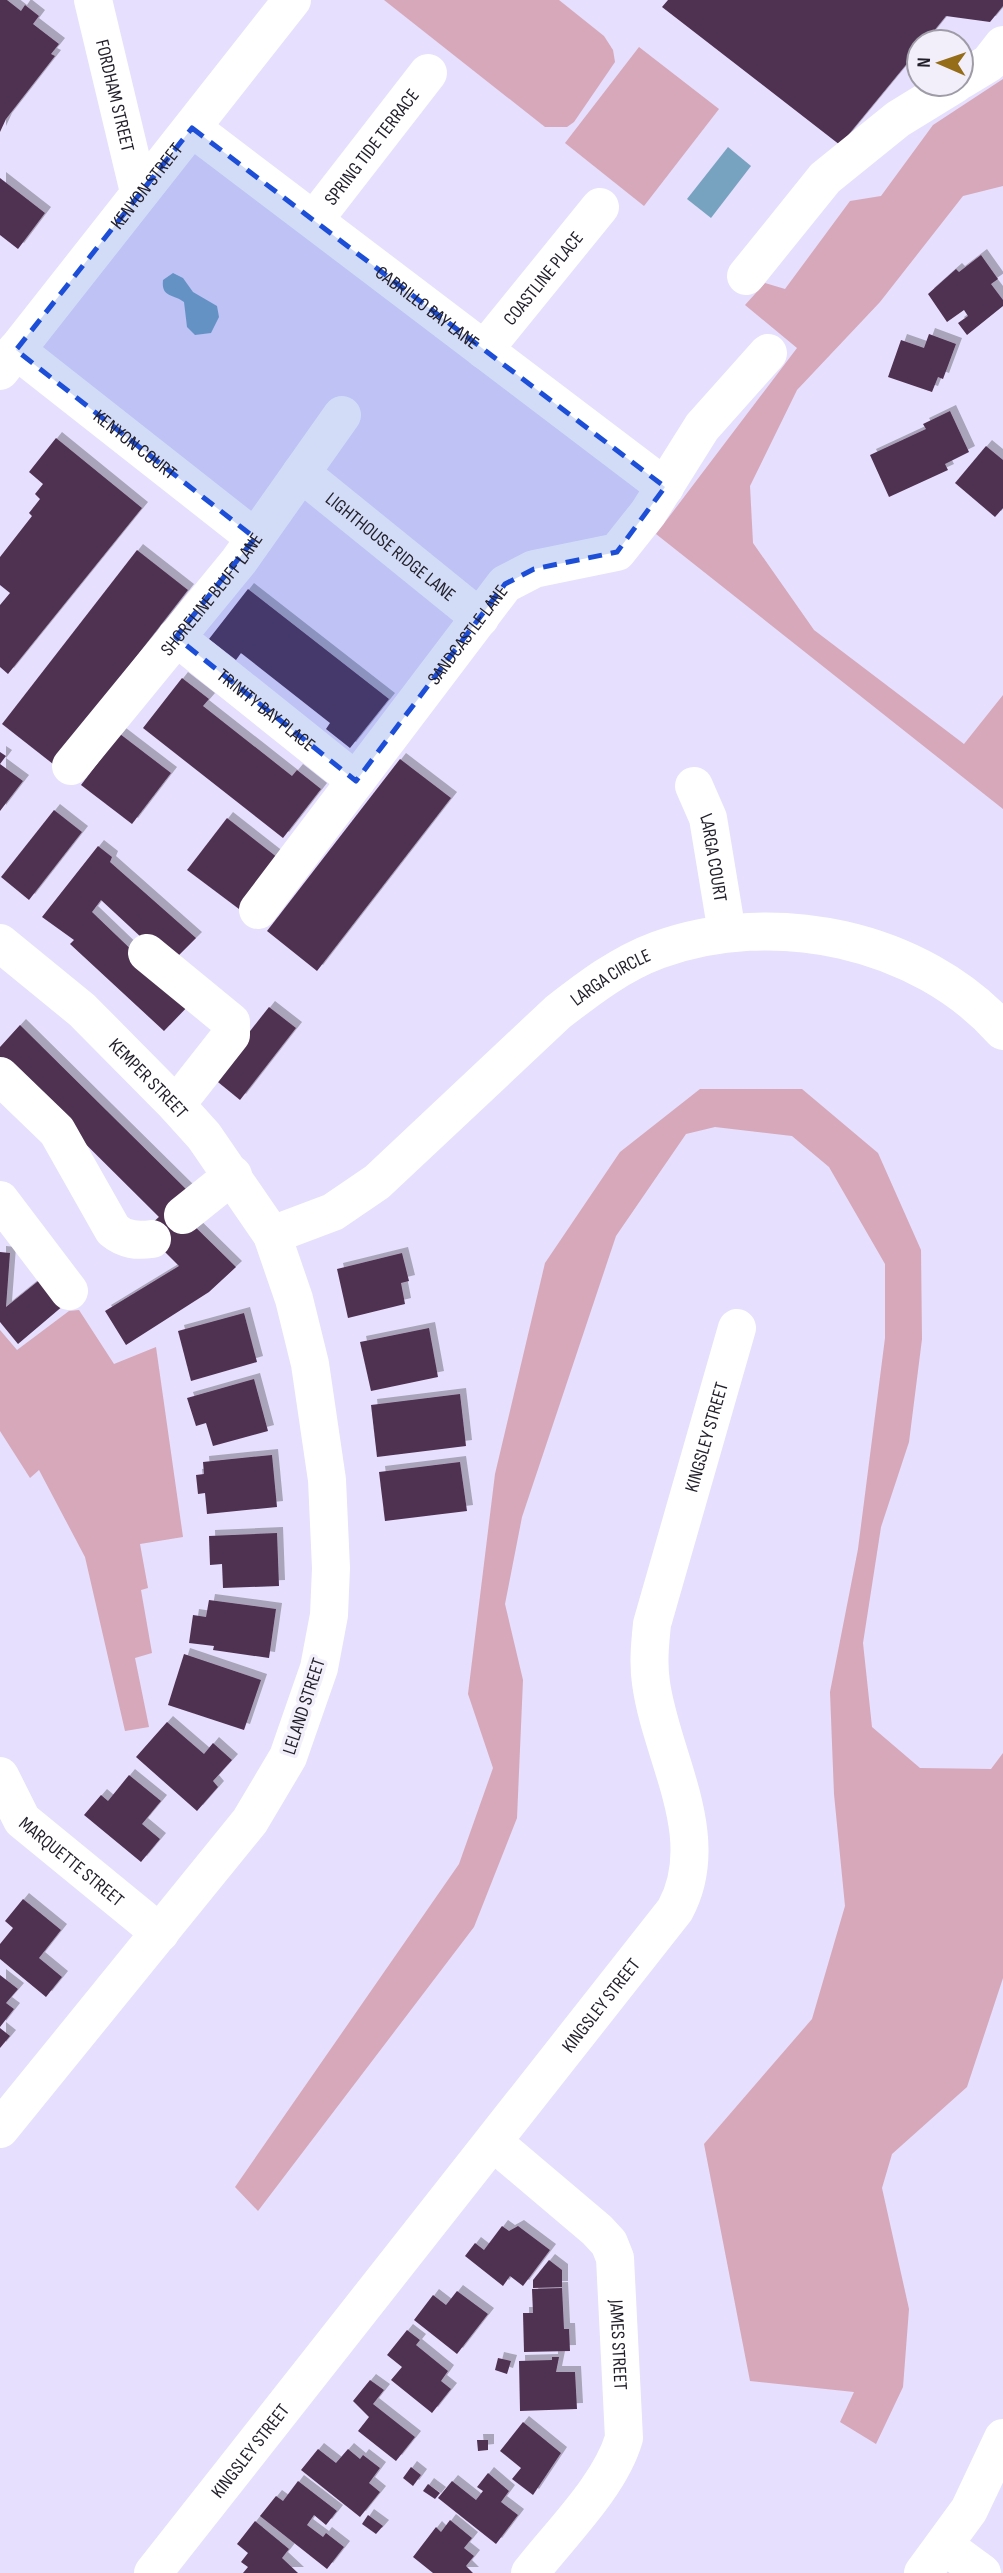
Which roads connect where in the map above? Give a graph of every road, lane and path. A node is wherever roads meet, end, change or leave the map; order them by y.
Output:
1 (93, 0) edge
2 (292, 0) edge
3 (1003, 46) edge
4 (975, 72) edge
5 (428, 73) dead end
6 (932, 98) edge
7 (192, 128) junction
8 (139, 192) junction
9 (600, 207) dead end
10 (314, 220) junction
11 (746, 276) dead end
12 (484, 350) junction
13 (768, 353) dead end
14 (5, 363) edge
15 (342, 415) dead end
16 (301, 473) junction
17 (665, 487) junction
18 (255, 538) junction
19 (480, 618) junction
20 (176, 637) junction
21 (71, 766) dead end
22 (356, 781) junction
23 (694, 786) dead end
24 (258, 911) dead end
25 (727, 933) junction
26 (147, 953) dead end
27 (3, 954) edge
28 (1003, 1031) edge
29 (0, 1076) edge
30 (176, 1105) junction
31 (233, 1175) junction
32 (0, 1200) edge
33 (183, 1215) dead end
34 (272, 1235) junction
35 (152, 1239) dead end
36 (69, 1291) dead end
37 (737, 1328) dead end
38 (0, 1776) edge
39 (160, 1933) junction
40 (0, 2129) edge
41 (493, 2142) junction
42 (1003, 2438) edge
43 (934, 2560) edge
44 (153, 2573) edge
45 (530, 2573) edge
46 (982, 2573) edge

1 - 8 street, FORDHAM STREET
2 - 7 street, KENYON STREET
3 - 4 street
5 - 10 street, SPRING TIDE TERRACE
6 - 11 street
7 - 8 street, KENYON STREET
7 - 10 street, CABRILLO BAY LANE
8 - 14 street, KENYON STREET
9 - 12 street, COASTLINE PLACE
10 - 12 street, CABRILLO BAY LANE
12 - 17 street, CABRILLO BAY LANE
13 - 17 street, SANDCASTLE LANE
14 - 18 street, KENYON COURT
15 - 16 street, SHORELINE BLUFF LANE
16 - 18 street, SHORELINE BLUFF LANE
16 - 19 street, LIGHTHOUSE RIDGE LANE
17 - 19 street, SANDCASTLE LANE
18 - 20 street, SHORELINE BLUFF LANE
19 - 22 street, SANDCASTLE LANE
20 - 21 street, SHORELINE BLUFF LANE
20 - 22 street, TRINITY BAY PLACE
22 - 24 street, SANDCASTLE LANE
23 - 25 street, LARGA COURT
25 - 28 street, LARGA CIRCLE
25 - 34 street, LARGA CIRCLE
26 - 30 street
27 - 30 street, KEMPER STREET
29 - 35 street
30 - 31 street, KEMPER STREET
31 - 33 street
31 - 34 street, KEMPER STREET
32 - 36 street
34 - 39 street, LELAND STREET
37 - 41 street, KINGSLEY STREET
38 - 39 street, MARQUETTE STREET
39 - 40 street, LELAND STREET
41 - 44 street, KINGSLEY STREET
41 - 45 street, JAMES STREET
42 - 43 street
43 - 46 street

